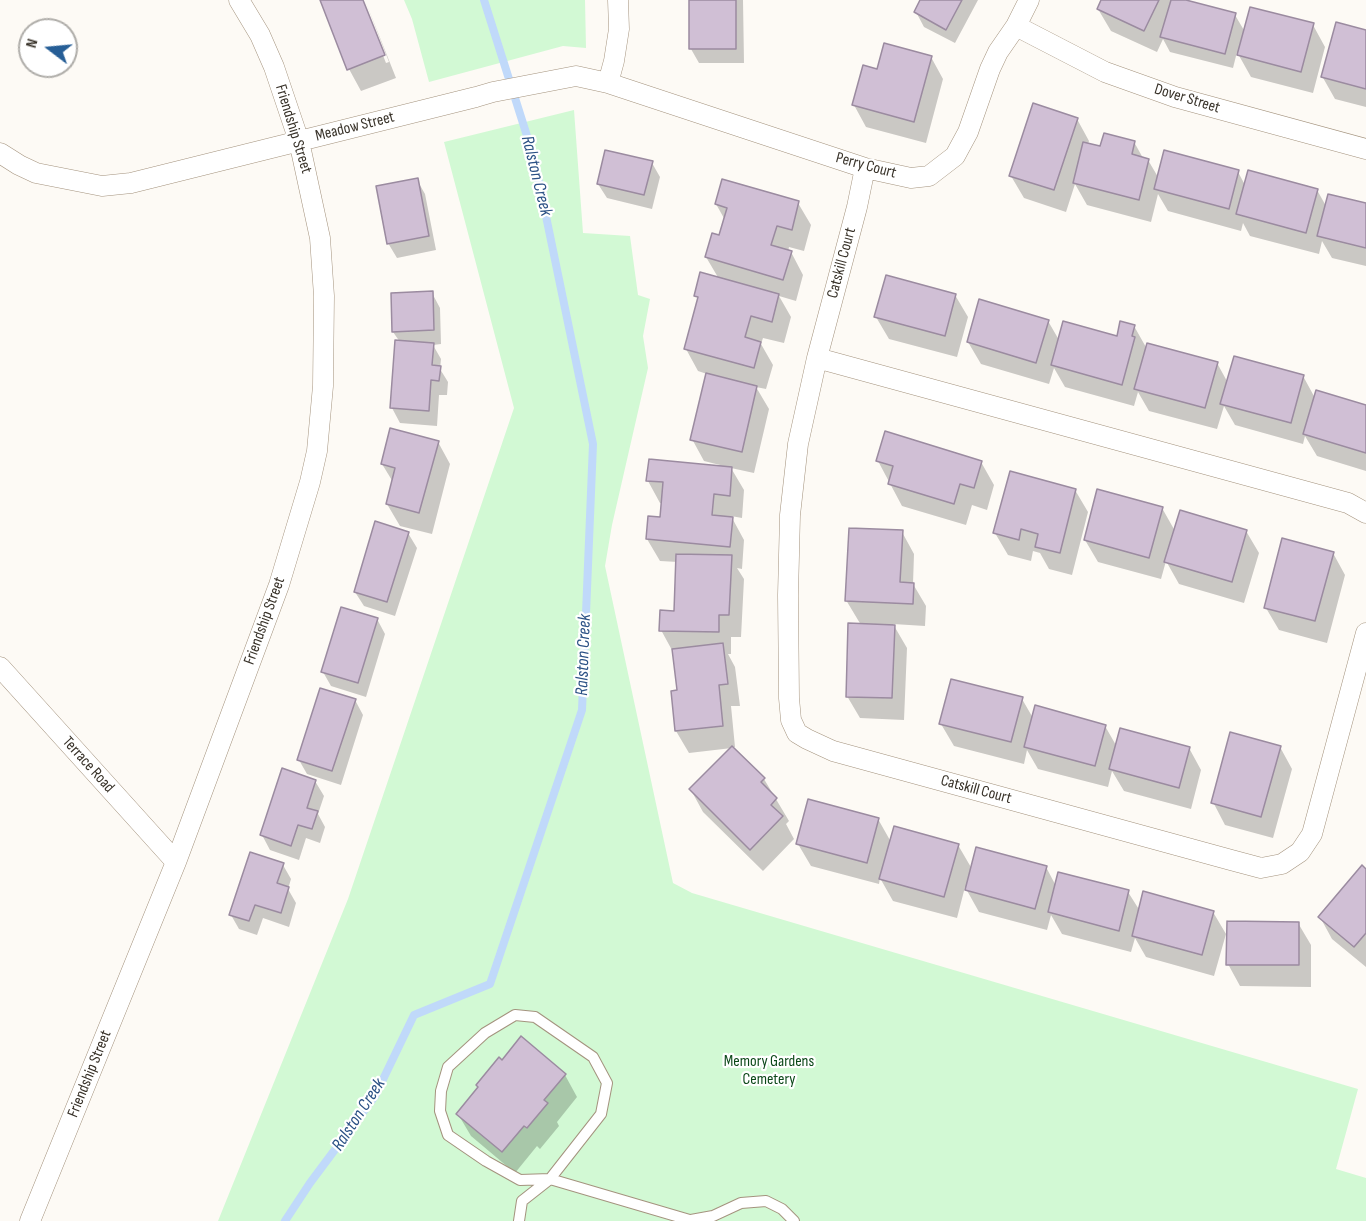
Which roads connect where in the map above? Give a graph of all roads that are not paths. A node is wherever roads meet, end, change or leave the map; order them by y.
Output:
1 (239, 0) edge
2 (618, 0) edge
3 (1029, 0) edge
4 (1016, 26) junction
5 (608, 83) junction
6 (298, 141) junction
7 (1366, 149) edge
8 (0, 153) edge
9 (865, 168) junction
10 (817, 358) junction
11 (1366, 513) edge
12 (1366, 633) edge
13 (0, 667) edge
14 (176, 862) junction
15 (550, 1179) junction
16 (692, 1220) edge
17 (30, 1221) edge
18 (519, 1221) edge
19 (794, 1221) edge

1 - 6 street, Friendship Street
2 - 5 street
3 - 4 street, Perry Court
4 - 7 street, Dover Street
4 - 9 street, Perry Court
5 - 6 street, Meadow Street
5 - 9 street, Perry Court
6 - 8 street, Meadow Street
6 - 14 street, Friendship Street
9 - 10 street, Catskill Court
10 - 11 street
10 - 12 street, Catskill Court
13 - 14 street, Terrace Road
14 - 17 street, Friendship Street
15 - 15 lane
15 - 16 lane
15 - 18 lane
16 - 19 lane

